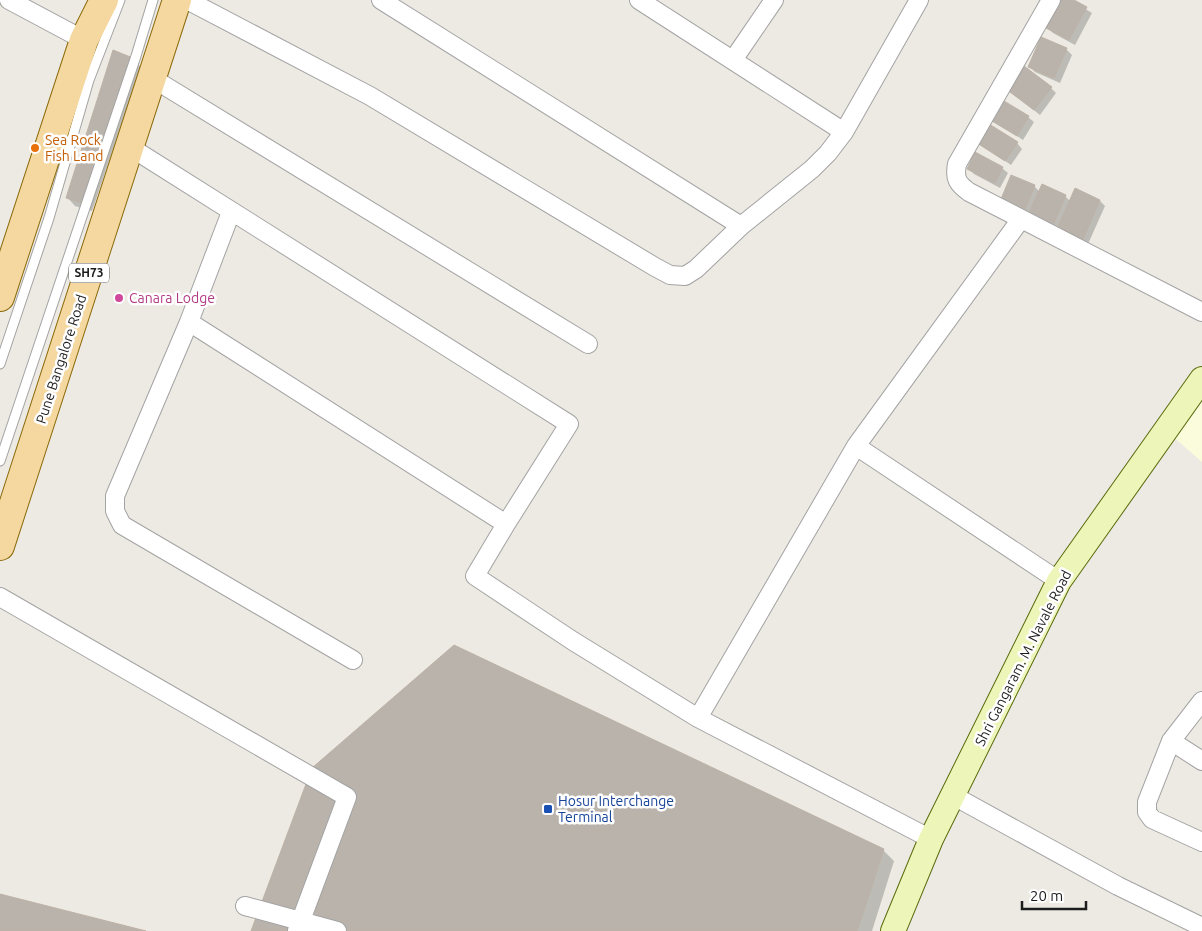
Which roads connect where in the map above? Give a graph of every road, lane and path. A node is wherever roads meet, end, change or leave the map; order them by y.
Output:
1 (9, 0) edge
2 (104, 0) edge
3 (120, 0) edge
4 (153, 0) edge
5 (176, 0) edge
6 (187, 0) edge
7 (381, 0) edge
8 (638, 0) edge
9 (774, 0) edge
10 (919, 0) edge
11 (1051, 0) edge
12 (84, 40) junction
13 (733, 60) junction
14 (152, 78) junction
15 (844, 132) junction
16 (130, 148) junction
17 (231, 212) junction
18 (1021, 219) junction
19 (741, 226) junction
20 (0, 297) edge
21 (1202, 312) edge
22 (189, 322) junction
23 (588, 344) dead end
24 (0, 364) edge
25 (1202, 379) edge
26 (856, 446) junction
27 (0, 462) edge
28 (506, 524) junction
29 (0, 546) edge
30 (1060, 581) junction
31 (0, 597) edge
32 (353, 660) dead end
33 (1202, 702) edge
34 (698, 718) junction
35 (1171, 741) junction
36 (1202, 761) edge
37 (952, 796) junction
38 (931, 839) junction
39 (1202, 842) edge
40 (245, 906) dead end
41 (298, 926) edge
42 (1202, 927) edge
43 (337, 931) edge
44 (893, 931) edge

1 - 12 street
2 - 12 main road
3 - 24 lane
4 - 27 lane
5 - 14 main road, Pune Bangalore Road / SH73
6 - 19 street
7 - 19 street
8 - 13 street
9 - 13 street
10 - 15 street
11 - 18 street
12 - 20 main road
13 - 15 street
14 - 16 main road, Pune Bangalore Road / SH73
14 - 23 street
15 - 19 street
16 - 17 street
16 - 29 main road, Pune Bangalore Road / SH73
17 - 22 street
17 - 28 street
18 - 21 street
18 - 26 street
22 - 28 street
22 - 32 street
25 - 30 main road, Shri Gangaram. M. Navale Road
26 - 30 street
26 - 34 street
28 - 34 street
30 - 37 main road, Shri Gangaram. M. Navale Road
31 - 41 street
33 - 35 street
34 - 38 street
35 - 36 street
35 - 39 street
37 - 38 main road, Shri Gangaram. M. Navale Road
37 - 42 street
38 - 44 main road, Shri Gangaram. M. Navale Road
40 - 41 street
41 - 43 street

